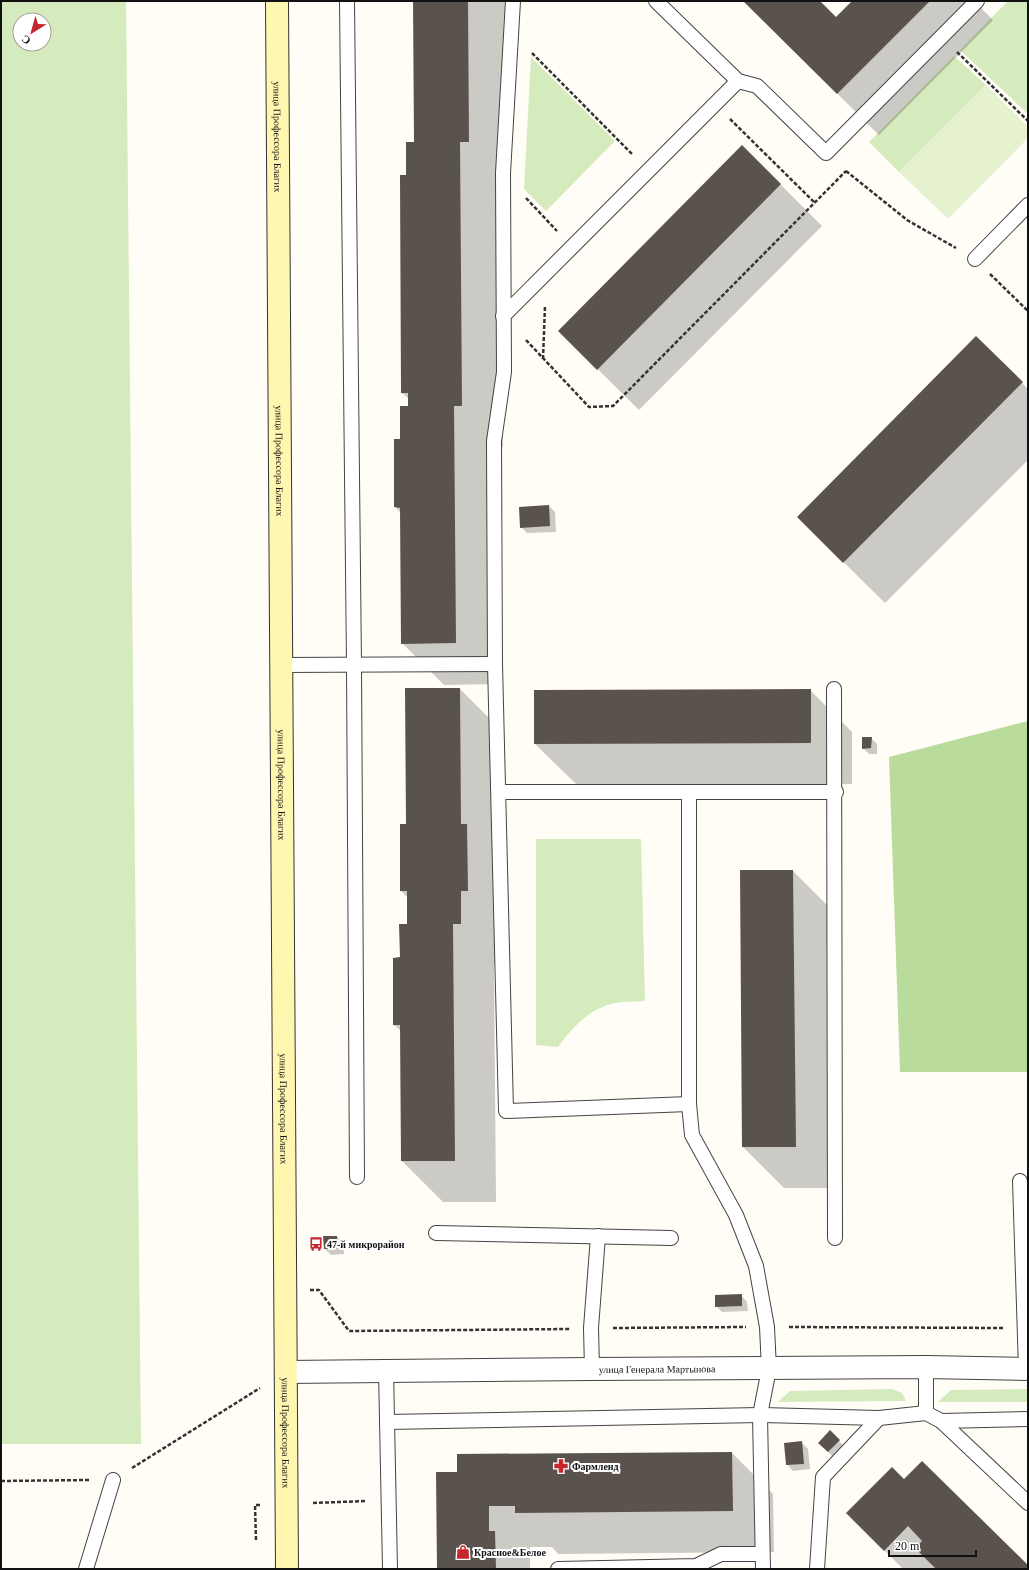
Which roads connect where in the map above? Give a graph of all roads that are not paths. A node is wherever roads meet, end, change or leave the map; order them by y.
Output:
1 (276, 1) edge
2 (347, 1) edge
3 (513, 1) edge
4 (656, 1) edge
5 (977, 1) edge
6 (738, 81) junction
7 (1028, 205) edge
8 (975, 259) road end
9 (503, 316) junction
10 (495, 664) junction
11 (281, 665) junction
12 (354, 665) junction
13 (834, 689) dead end
14 (499, 792) junction
15 (689, 792) junction
16 (836, 792) junction
17 (689, 1104) junction
18 (357, 1176) dead end
19 (1020, 1181) dead end
20 (436, 1233) dead end
21 (598, 1236) junction
22 (671, 1238) dead end
23 (835, 1238) dead end
24 (926, 1368) junction
25 (592, 1369) junction
26 (769, 1369) junction
27 (1027, 1369) edge
28 (386, 1370) junction
29 (286, 1372) junction
30 (926, 1413) junction
31 (760, 1415) junction
32 (879, 1418) junction
33 (1028, 1420) edge
34 (941, 1421) junction
35 (387, 1422) junction
36 (113, 1480) road end
37 (1028, 1503) edge
38 (762, 1554) junction
39 (86, 1569) edge
40 (287, 1569) edge
41 (390, 1569) edge
42 (558, 1569) edge
43 (763, 1569) edge
44 (817, 1569) edge

1 - 11 main road, улица Профессора Благих
2 - 12 lane
3 - 9 lane
4 - 6 lane
5 - 6 lane
6 - 9 lane
7 - 8 lane
9 - 10 lane
10 - 12 lane
10 - 14 lane
11 - 12 lane
11 - 29 main road, улица Профессора Благих
12 - 18 lane
13 - 16 lane
14 - 15 lane
14 - 17 lane
15 - 16 lane
15 - 17 lane
16 - 23 lane
17 - 26 lane
19 - 27 lane
20 - 21 lane
21 - 22 lane
21 - 25 lane
24 - 26 street, улица Генерала Мартынова
24 - 27 street, улица Генерала Мартынова
24 - 30 lane
25 - 26 street, улица Генерала Мартынова
25 - 28 street, улица Генерала Мартынова
26 - 31 lane
28 - 29 street, улица Генерала Мартынова
28 - 35 lane
29 - 40 main road, улица Профессора Благих
30 - 32 lane
30 - 34 lane
31 - 32 lane
31 - 35 lane
31 - 38 lane
32 - 44 lane
33 - 34 lane
34 - 37 lane
35 - 41 lane
36 - 39 lane
38 - 42 lane
38 - 43 lane

